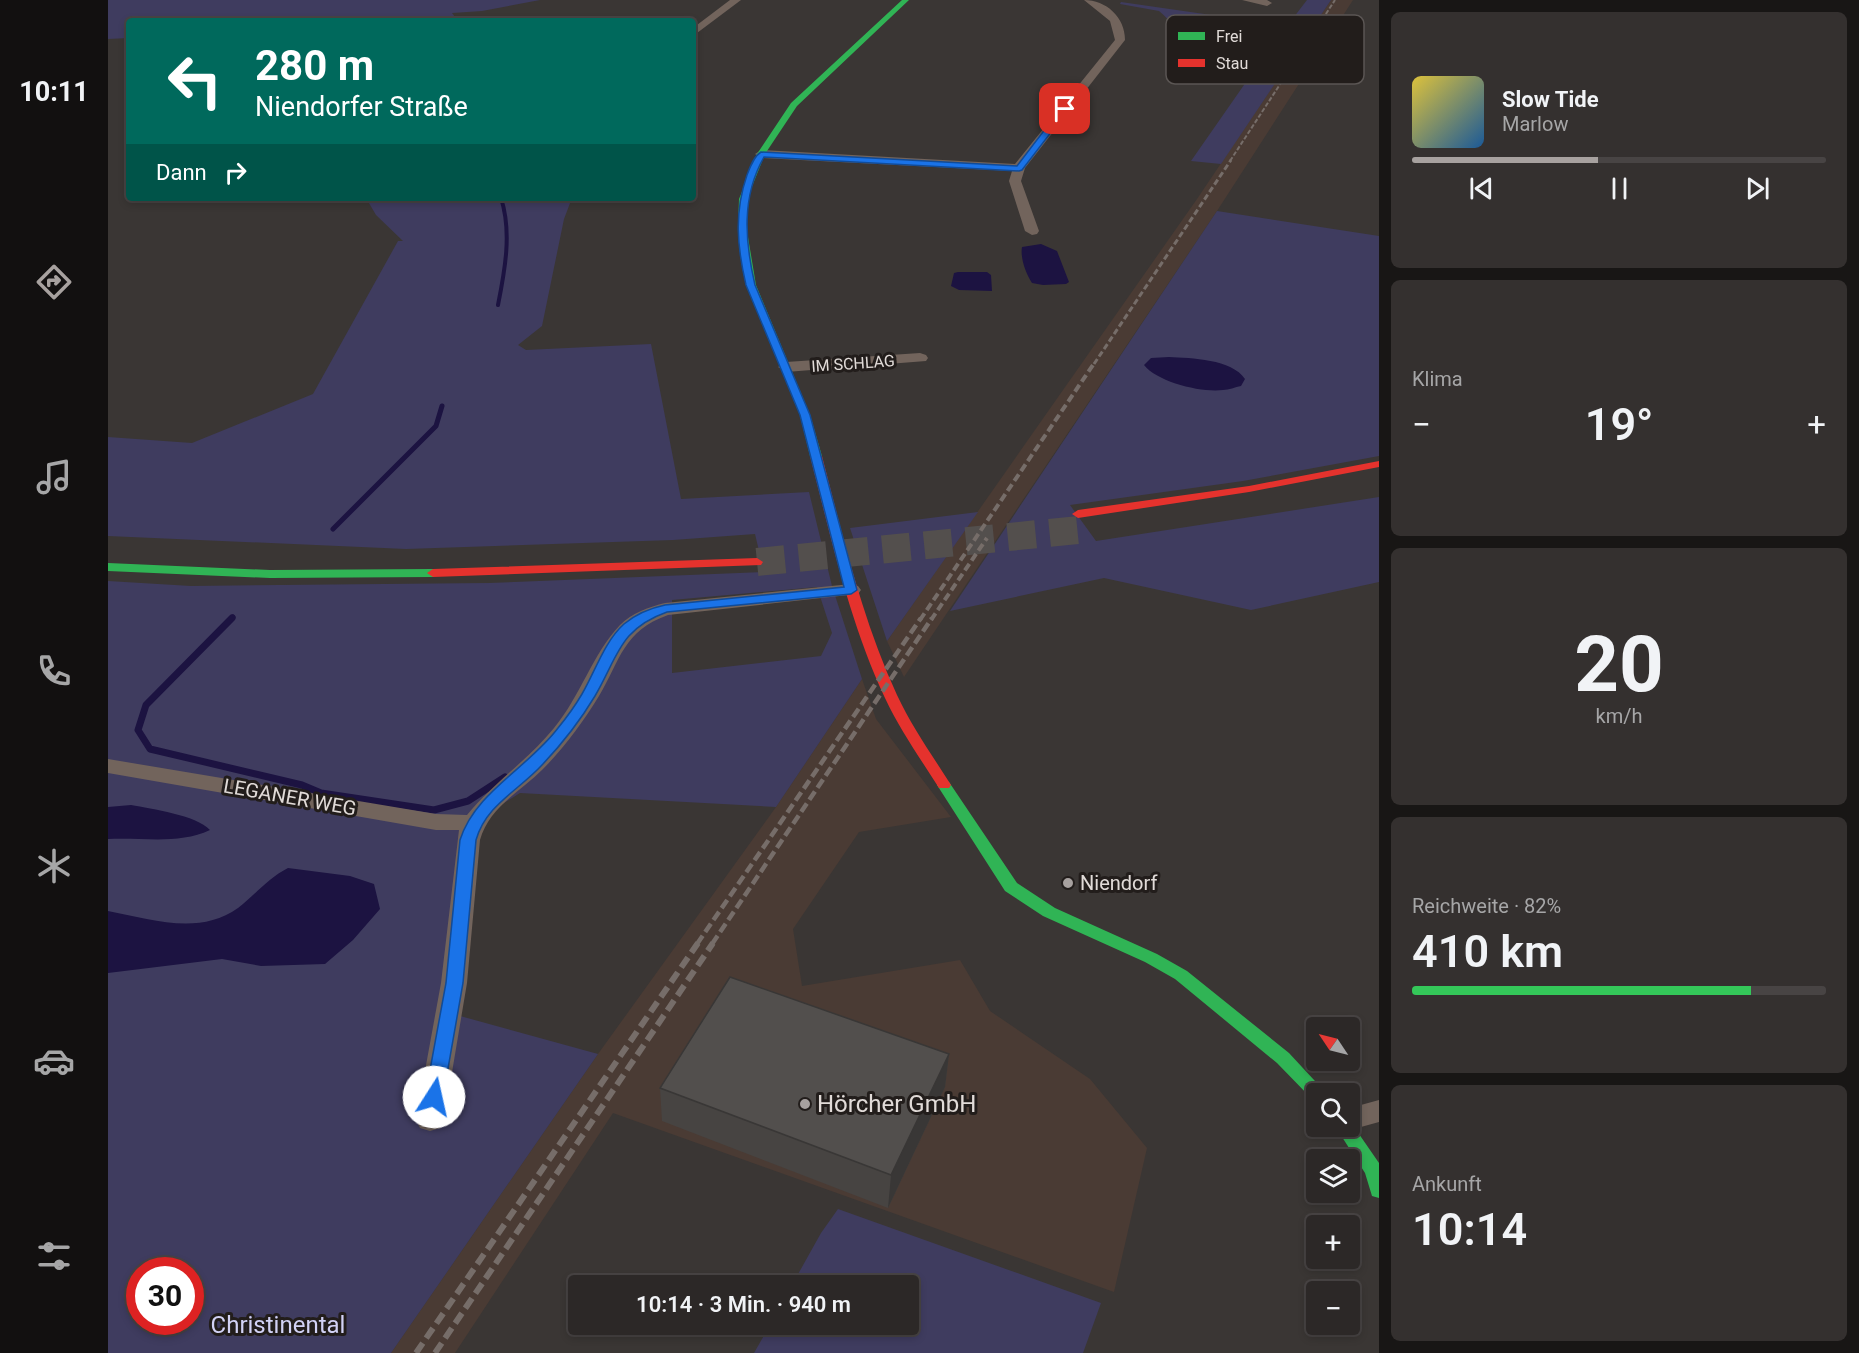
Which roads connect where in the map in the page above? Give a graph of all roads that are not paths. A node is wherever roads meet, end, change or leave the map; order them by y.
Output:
1 (736, 0) edge
2 (906, 0) edge
3 (1089, 0) edge
4 (1247, 0) edge
5 (1267, 3) dead end
6 (696, 31) edge
7 (761, 154) junction
8 (1019, 168) junction
9 (1032, 231) dead end
10 (920, 358) dead end
11 (786, 368) junction
12 (1379, 465) edge
13 (1078, 514) dead end
14 (757, 562) tunnel mouth
15 (108, 567) edge
16 (851, 590) junction
17 (108, 766) edge
18 (473, 823) junction
19 (1308, 1083) edge
20 (1379, 1111) edge
21 (1360, 1116) edge
22 (430, 1120) dead end
23 (1351, 1137) edge
24 (1379, 1190) edge

1 - 6 street
2 - 7 main road
3 - 8 street
4 - 5 street
7 - 8 street
7 - 11 main road
8 - 9 street
10 - 11 street, IM SCHLAG
11 - 16 main road
12 - 13 main road
14 - 15 main road
16 - 18 street
16 - 19 main road
17 - 18 street, LEGANER WEG
18 - 22 street
20 - 21 street
23 - 24 main road

